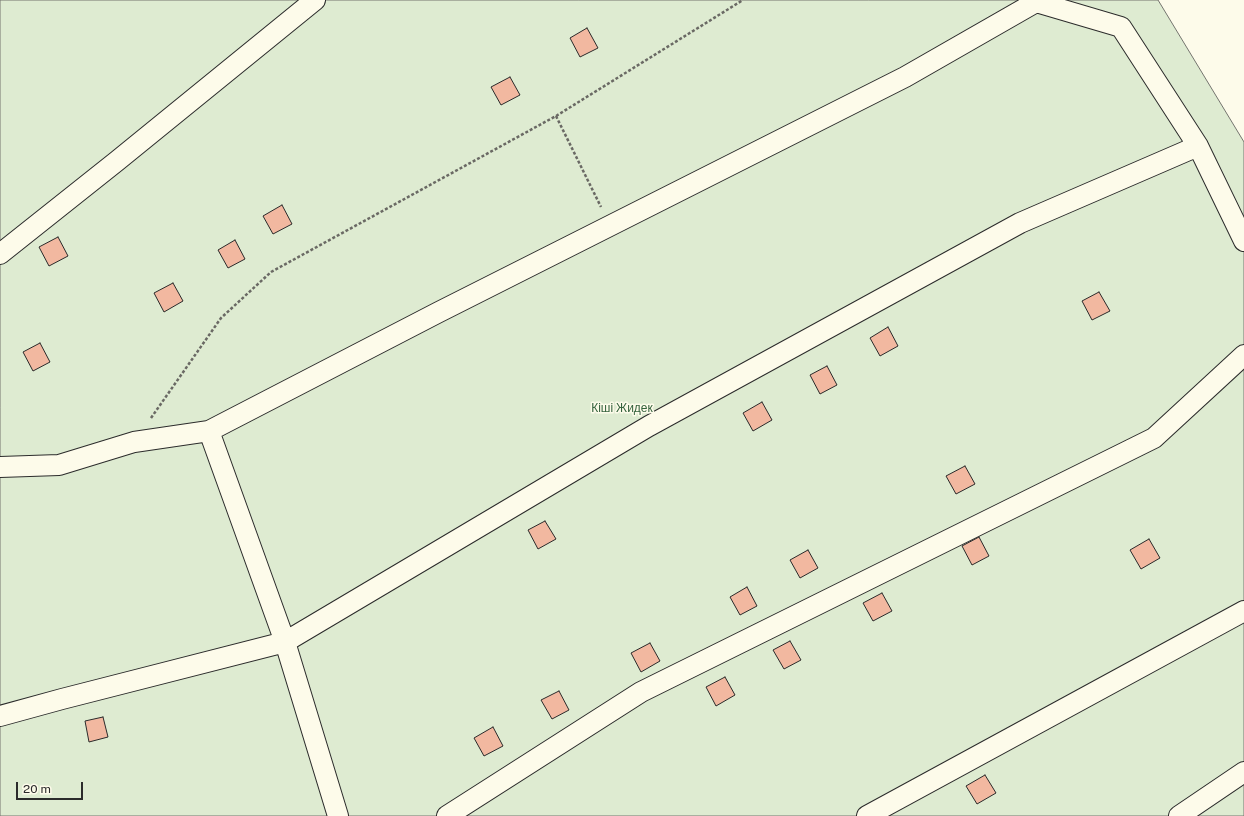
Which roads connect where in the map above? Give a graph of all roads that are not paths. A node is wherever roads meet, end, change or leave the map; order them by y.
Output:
1 (315, 0) edge
2 (1035, 1) edge
3 (1198, 146) junction
4 (1244, 241) edge
5 (0, 254) edge
6 (1244, 355) edge
7 (209, 431) junction
8 (0, 467) edge
9 (1244, 611) edge
10 (285, 642) junction
11 (0, 716) edge
12 (1244, 772) edge
13 (338, 816) edge
14 (447, 816) edge
15 (867, 816) edge
16 (1179, 816) edge

1 - 5 street
2 - 3 street
2 - 7 street
3 - 4 street
3 - 10 street
6 - 14 street
7 - 8 street
7 - 10 street
9 - 15 street
10 - 11 street
10 - 13 street
12 - 16 street

